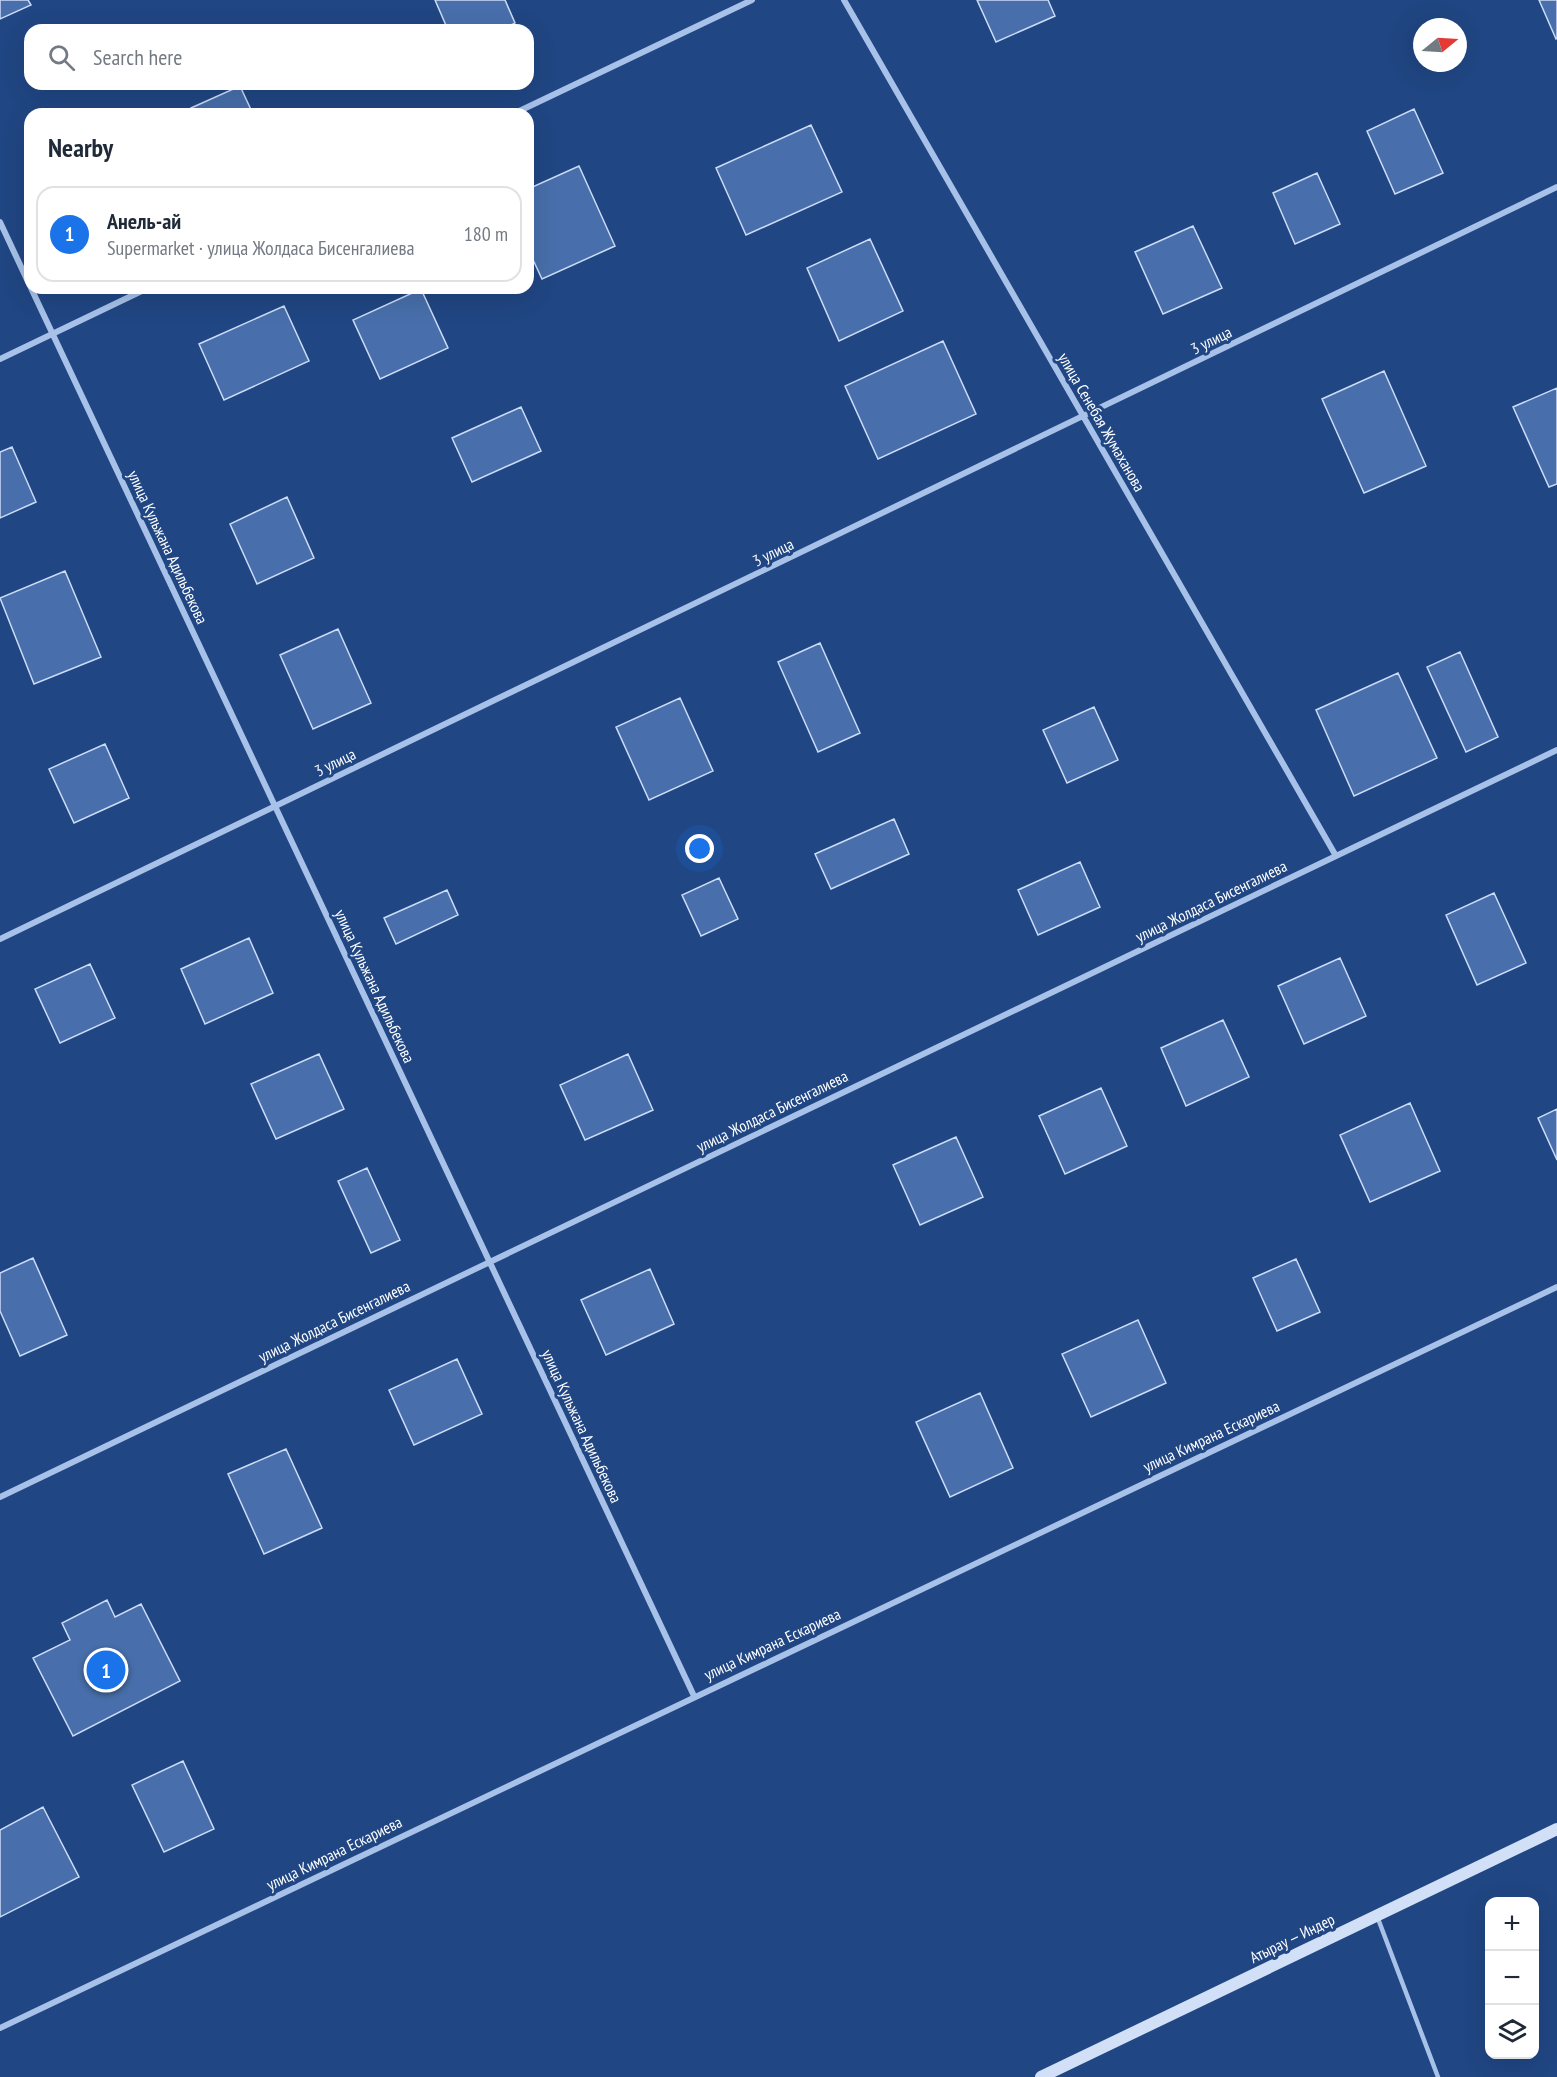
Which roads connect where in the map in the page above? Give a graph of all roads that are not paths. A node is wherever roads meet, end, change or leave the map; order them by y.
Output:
1 (753, 0) edge
2 (844, 0) edge
3 (526, 108) edge
4 (1557, 187) edge
5 (0, 222) edge
6 (24, 274) edge
7 (33, 294) edge
8 (135, 294) edge
9 (52, 333) junction
10 (0, 359) edge
11 (1083, 417) junction
12 (1557, 750) edge
13 (275, 806) junction
14 (1336, 856) junction
15 (0, 939) edge
16 (489, 1261) junction
17 (1557, 1287) edge
18 (0, 1497) edge
19 (694, 1696) junction
20 (1557, 1829) edge
21 (1377, 1916) junction
22 (0, 2028) edge
23 (1041, 2077) edge
24 (1438, 2077) edge

1 - 3 street
2 - 11 street, улица Сенебая Жумаханова
4 - 11 street, 3 улица
5 - 6 street, улица Кульжана Адильбекова
7 - 9 street, улица Кульжана Адильбекова
8 - 9 street
9 - 10 street
9 - 13 street, улица Кульжана Адильбекова
11 - 13 street, 3 улица
11 - 14 street, улица Сенебая Жумаханова
12 - 14 street, улица Жолдаса Бисенгалиева
13 - 15 street, 3 улица
13 - 16 street, улица Кульжана Адильбекова
14 - 16 street, улица Жолдаса Бисенгалиева
16 - 18 street, улица Жолдаса Бисенгалиева
16 - 19 street, улица Кульжана Адильбекова
17 - 19 street, улица Кимрана Ескариева
19 - 22 street, улица Кимрана Ескариева
20 - 21 main road, Атырау — Индер
21 - 23 main road, Атырау — Индер
21 - 24 lane

